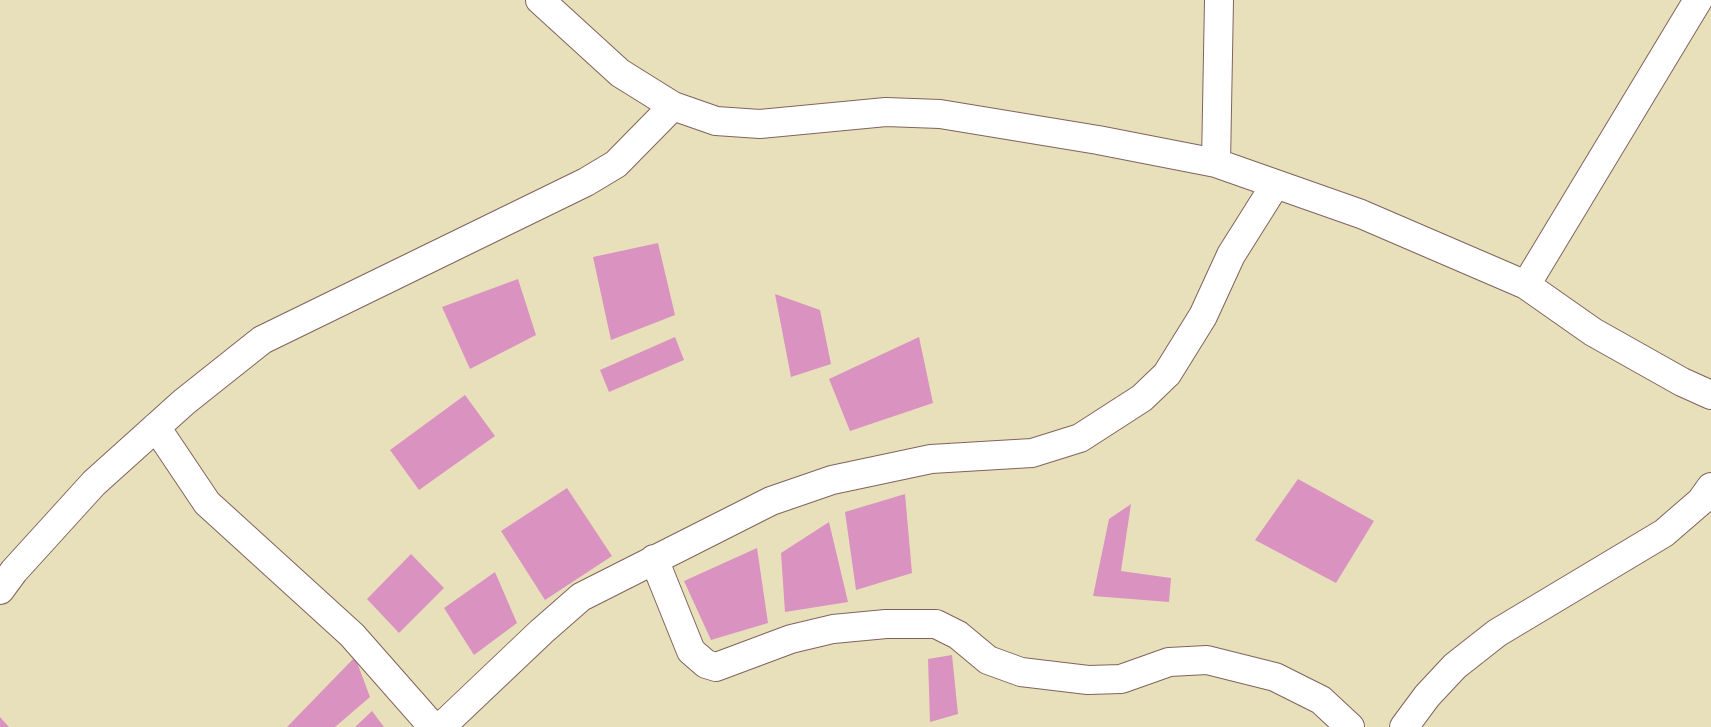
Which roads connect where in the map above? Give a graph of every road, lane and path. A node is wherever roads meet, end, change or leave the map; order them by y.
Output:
1 (540, 0) edge
2 (1219, 0) edge
3 (1698, 0) edge
4 (673, 106) junction
5 (1216, 163) junction
6 (1275, 185) junction
7 (1526, 285) junction
8 (1711, 395) edge
9 (156, 427) junction
10 (1711, 487) edge
11 (654, 559) junction
12 (0, 590) edge
13 (433, 727) edge
14 (441, 727) edge
15 (1350, 727) edge
16 (1404, 727) edge

1 - 4 street
2 - 5 street
3 - 7 street
4 - 5 street
4 - 9 street
5 - 6 street
6 - 7 street
6 - 11 street
7 - 8 street
9 - 12 street
9 - 13 street
10 - 16 street
11 - 14 street
11 - 15 street

